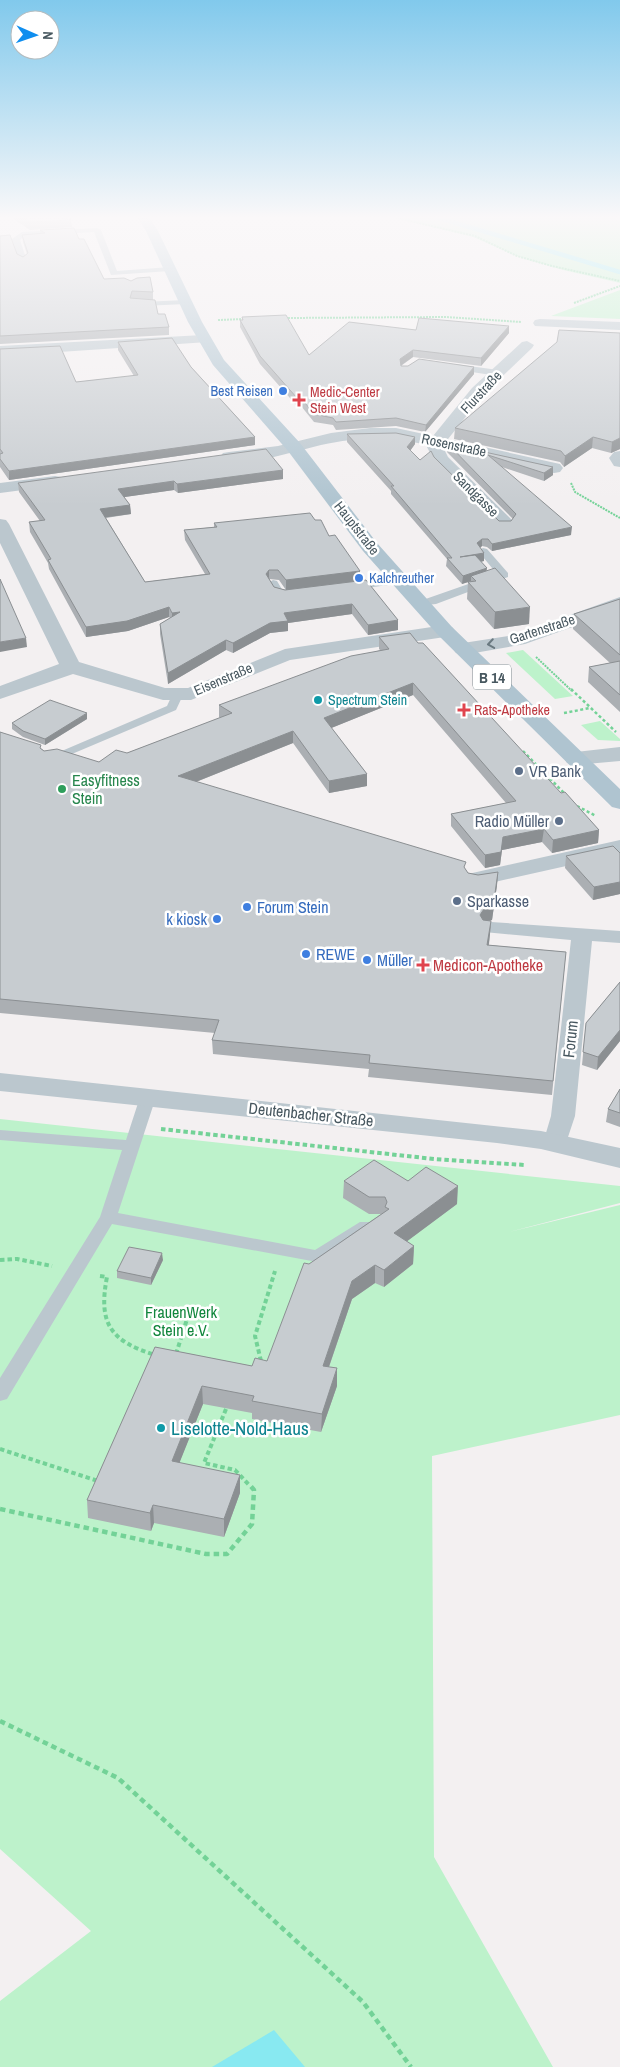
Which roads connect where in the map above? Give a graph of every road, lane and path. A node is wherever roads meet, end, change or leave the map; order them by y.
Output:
1 (191, 313) edge
2 (277, 318) edge
3 (248, 319) edge
4 (195, 322) junction
5 (540, 323) joint
6 (620, 326) edge
7 (203, 339) junction
8 (527, 345) dead end
9 (0, 351) edge
10 (443, 365) edge
11 (498, 373) junction
12 (438, 442) junction
13 (294, 447) junction
14 (620, 456) edge
15 (210, 460) edge
16 (620, 462) edge
17 (554, 468) joint
18 (76, 478) edge
19 (0, 488) edge
20 (620, 518) edge
21 (505, 523) edge
22 (0, 524) edge
23 (483, 551) edge
24 (400, 581) junction
25 (273, 583) edge
26 (338, 589) edge
27 (300, 594) edge
28 (620, 602) edge
29 (421, 604) junction
30 (445, 631) junction
31 (518, 640) junction
32 (463, 648) junction
33 (71, 667) junction
34 (0, 693) edge
35 (177, 695) junction
36 (620, 735) edge
37 (50, 754) edge
38 (620, 754) edge
39 (575, 758) junction
40 (620, 802) edge
41 (620, 847) edge
42 (477, 879) edge
43 (491, 928) edge
44 (582, 935) junction
45 (620, 938) edge
46 (0, 1082) edge
47 (148, 1097) junction
48 (139, 1127) junction
49 (0, 1135) edge
50 (555, 1143) junction
51 (132, 1146) junction
52 (620, 1158) edge
53 (533, 1165) dead end
54 (108, 1217) junction
55 (377, 1219) edge
56 (282, 1249) junction
57 (0, 1260) edge
58 (75, 1271) junction
59 (188, 1316) dead end
60 (157, 1356) edge
61 (174, 1360) edge
62 (261, 1361) junction
63 (267, 1362) edge
64 (252, 1365) edge
65 (0, 1394) edge
66 (226, 1409) edge
67 (0, 1449) edge
68 (204, 1463) junction
69 (201, 1470) edge
70 (104, 1483) edge
71 (0, 1509) edge
72 (0, 1721) edge
73 (411, 2067) edge

1 - 4 main road, Hauptstraße / B 14
2 - 5 path
3 - 4 path
4 - 7 main road, Hauptstraße / B 14
5 - 6 street
7 - 9 street
7 - 13 main road, Hauptstraße / B 14
8 - 11 street, Flurstraße
10 - 11 lane
11 - 12 street, Flurstraße
12 - 13 street, Rosenstraße
12 - 17 street, Rosenstraße
12 - 21 street, Sandgasse
13 - 15 street, Rosenstraße
13 - 24 main road, Hauptstraße / B 14
14 - 16 street
17 - 20 path
18 - 19 street
22 - 33 street
23 - 29 lane
24 - 26 lane
24 - 29 main road, Hauptstraße / B 14
25 - 27 lane
28 - 31 street, Gartenstraße
29 - 30 main road, Hauptstraße / B 14
30 - 32 main road, Hauptstraße / B 14
30 - 35 street, Eisenstraße
31 -> 32 street, Gartenstraße
31 - 36 path
32 - 39 main road, Hauptstraße / B 14
33 - 34 street
33 - 35 street, Eisenstraße
35 - 37 lane
38 - 39 street
39 - 40 main road, Hauptstraße / B 14
41 - 42 street
43 - 44 street
44 - 45 street
44 - 50 street, Forum
46 - 47 street, Deutenbacher Straße
47 - 48 lane
47 - 50 street, Deutenbacher Straße
48 - 51 lane
48 - 53 path
49 - 51 lane
50 - 52 street, Deutenbacher Straße
51 - 54 lane
54 - 56 lane
54 - 58 lane
55 - 56 lane
56 - 62 path
57 - 58 path
58 - 60 path
58 - 65 lane
59 - 61 path
62 - 63 path
62 - 64 path
66 - 68 path
67 - 70 path
68 - 69 path
68 - 71 path
72 - 73 path

